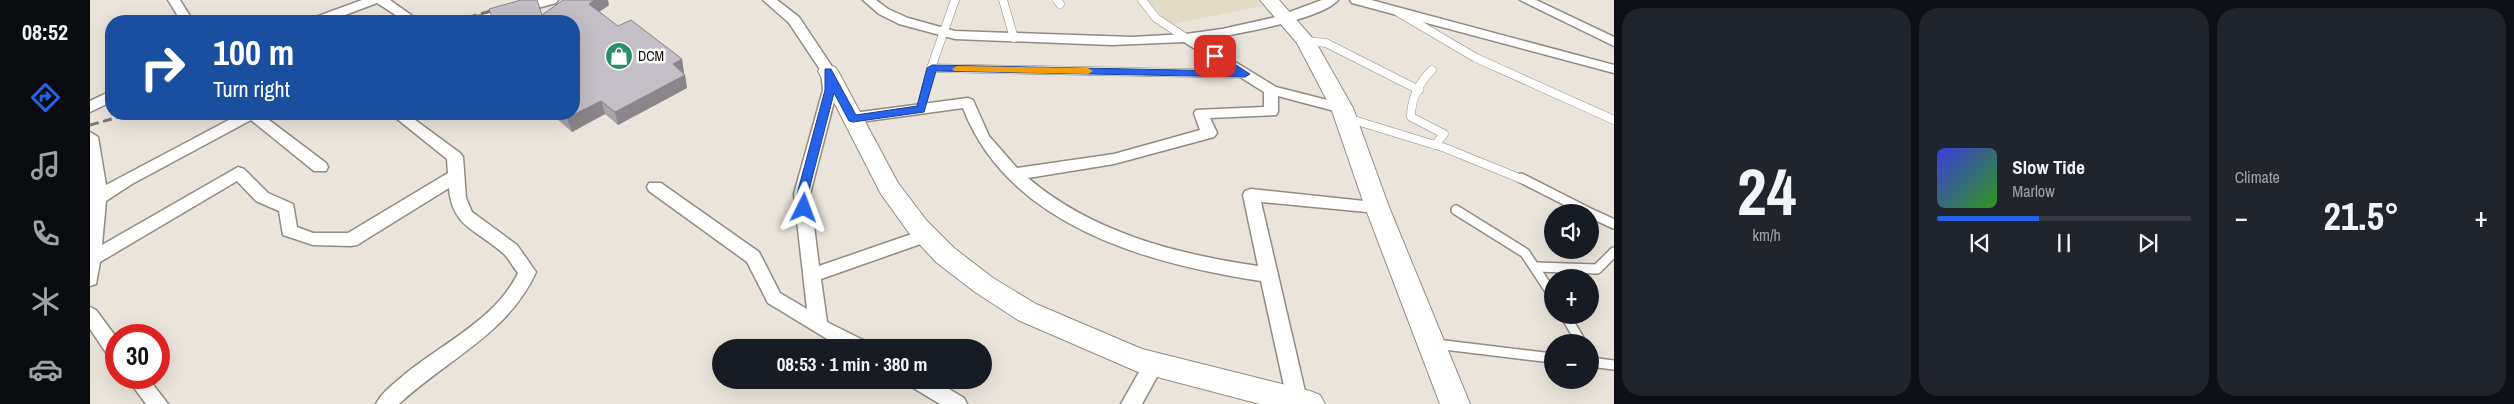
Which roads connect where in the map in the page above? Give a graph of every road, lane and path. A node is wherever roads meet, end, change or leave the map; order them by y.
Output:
1 (174, 0) edge
2 (374, 0) edge
3 (381, 0) edge
4 (552, 0) edge
5 (769, 0) edge
6 (869, 0) edge
7 (955, 0) edge
8 (1003, 0) edge
9 (1142, 0) edge
10 (1270, 0) edge
11 (1332, 0) edge
12 (1356, 0) edge
13 (1526, 0) edge
14 (1398, 12) junction
15 (183, 15) edge
16 (334, 15) edge
17 (404, 15) edge
18 (498, 15) edge
19 (1286, 18) junction
20 (944, 32) junction
21 (1014, 38) junction
22 (1186, 38) junction
23 (1305, 41) junction
24 (1614, 42) edge
25 (932, 68) junction
26 (1614, 69) edge
27 (1432, 70) dead end
28 (828, 71) junction
29 (1245, 74) junction
30 (1271, 90) junction
31 (1418, 90) junction
32 (105, 99) edge
33 (90, 108) edge
34 (921, 109) junction
35 (1343, 113) junction
36 (853, 118) junction
37 (240, 120) edge
38 (259, 120) edge
39 (406, 120) edge
40 (1614, 120) edge
41 (90, 137) edge
42 (1434, 145) junction
43 (320, 167) dead end
44 (1015, 174) junction
45 (456, 176) junction
46 (655, 187) dead end
47 (95, 195) edge
48 (1568, 204) edge
49 (1377, 207) junction
50 (1456, 210) dead end
51 (1599, 217) edge
52 (1614, 224) edge
53 (926, 235) junction
54 (1614, 252) edge
55 (92, 259) junction
56 (1536, 267) junction
57 (1270, 275) junction
58 (811, 276) junction
59 (90, 279) edge
60 (1544, 280) edge
61 (90, 314) edge
62 (818, 326) junction
63 (105, 335) edge
64 (843, 339) edge
65 (1432, 344) junction
66 (1544, 357) edge
67 (1599, 362) edge
68 (1154, 364) junction
69 (1614, 365) edge
70 (145, 389) edge
71 (932, 389) edge
72 (1302, 403) edge
73 (158, 404) edge
74 (386, 404) edge
75 (957, 404) edge
76 (1131, 404) edge
77 (1455, 404) edge

1 - 15 street
2 - 16 street
3 - 17 street
4 - 18 street
5 - 28 street
6 - 20 street
7 - 20 lane
8 - 21 lane
9 - 22 lane
10 - 19 street
11 - 19 street
12 - 14 street
13 - 24 street
14 - 26 street
14 - 40 lane
19 - 22 street
19 - 23 street
20 - 21 street
20 - 25 lane
21 - 22 street
22 - 29 street
23 - 31 lane
23 - 35 street
25 - 29 lane
25 - 34 lane
27 - 31 lane
28 - 36 street
28 - 58 street
29 - 30 street
30 - 35 street
30 - 44 street
31 - 42 lane
32 - 33 street
34 - 36 street
34 - 44 street
35 - 42 lane
35 - 49 street
36 - 53 street
37 - 47 street
38 - 43 street
39 - 45 street
41 - 47 street
42 - 48 lane
44 - 57 street
45 - 55 street
45 - 74 street
46 - 62 street
47 - 55 street
49 - 57 street
49 - 65 street
50 - 56 lane
51 - 52 lane
53 - 58 street
53 - 68 street
54 - 56 lane
55 - 59 street
56 - 60 lane
57 - 72 street
58 - 62 street
61 - 63 street
62 - 64 street
65 - 66 lane
65 - 77 street
67 - 69 lane
68 - 72 street
68 - 76 street
70 - 73 street
71 - 75 street

